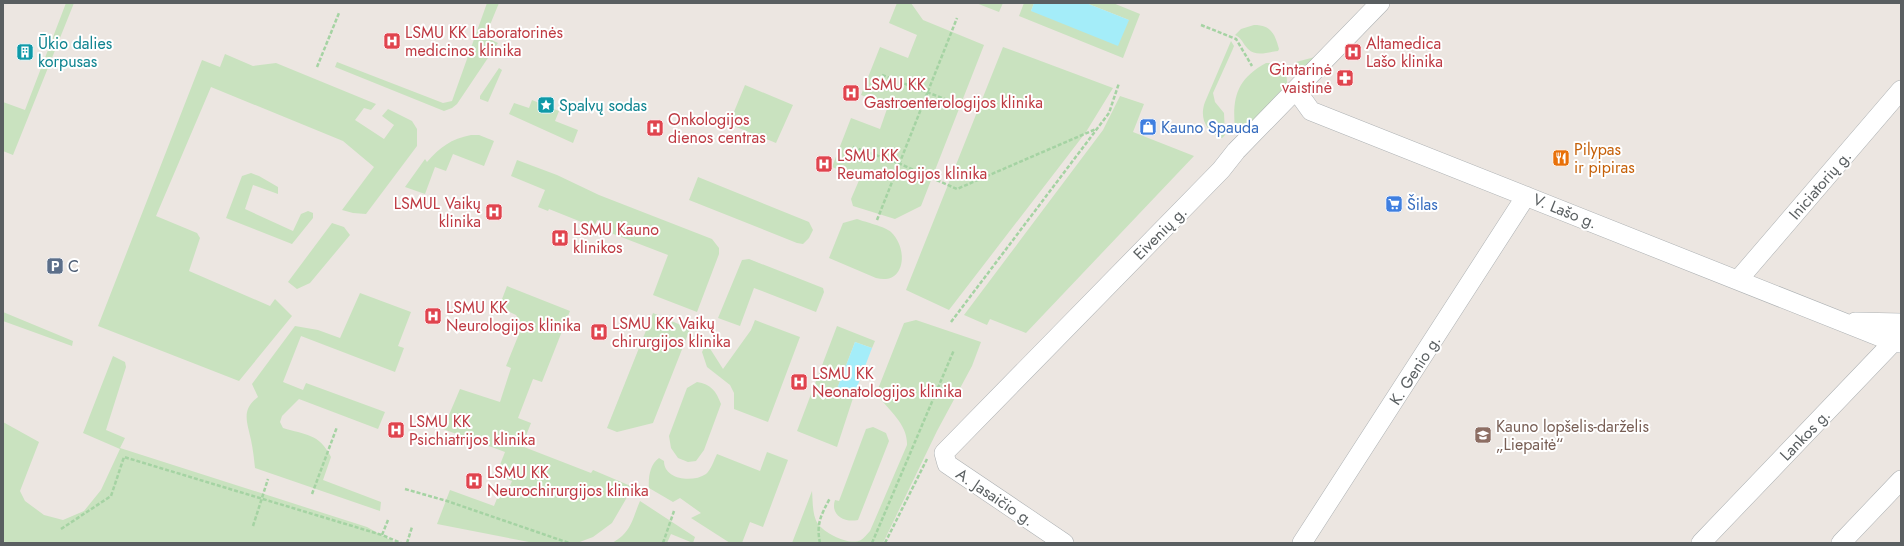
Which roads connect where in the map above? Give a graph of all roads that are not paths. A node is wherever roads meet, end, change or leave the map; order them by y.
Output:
1 (1380, 3) edge
2 (1296, 90) junction
3 (1901, 90) edge
4 (1526, 196) junction
5 (1738, 280) junction
6 (1843, 322) junction
7 (1901, 323) edge
8 (1897, 343) edge
9 (947, 464) joint
10 (1901, 480) edge
11 (1064, 543) edge
12 (1302, 543) edge
13 (1701, 543) edge
14 (1841, 543) edge

1 - 2 street, Eivenių g.
2 - 4 street, V. Lašo g.
2 - 9 street, Eivenių g.
3 - 5 street, Iniciatorių g.
4 - 5 street, V. Lašo g.
4 - 12 street, K. Genio g.
5 - 6 street, V. Lašo g.
6 - 7 street, V. Lašo g.
6 - 8 street, V. Lašo g.
7 - 8 street, Lankos g.
8 - 13 street, Lankos g.
9 - 11 street, A. Jasaičio g.
10 - 14 street

